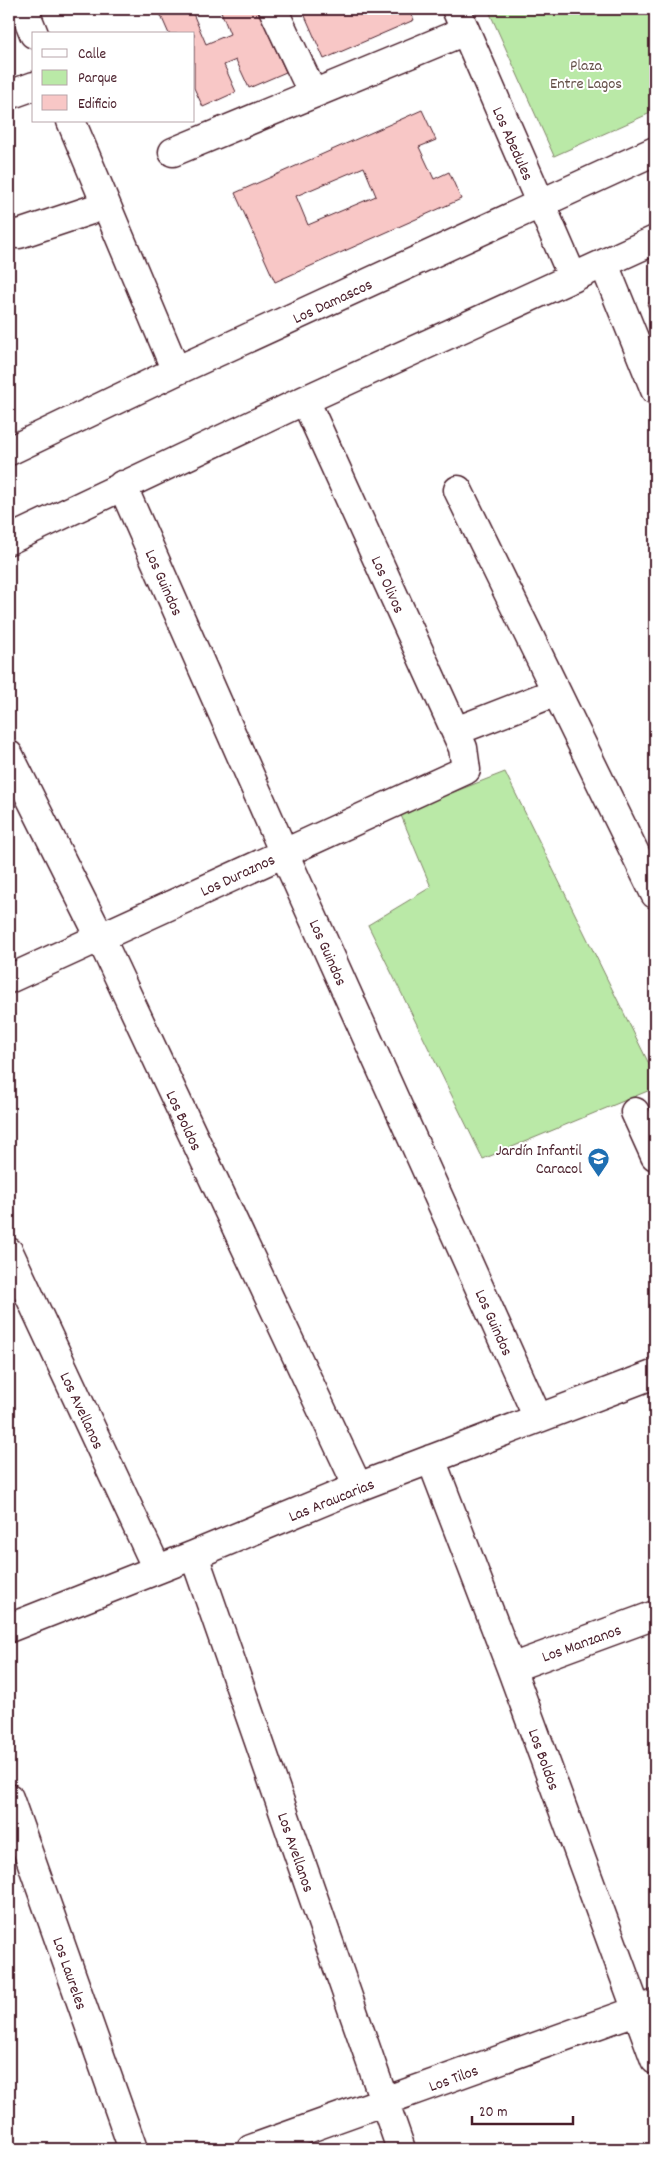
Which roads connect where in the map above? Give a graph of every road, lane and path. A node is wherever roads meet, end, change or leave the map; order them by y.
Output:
1 (24, 9) edge
2 (273, 9) edge
3 (460, 20) edge
4 (33, 32) edge
5 (32, 87) edge
6 (313, 94) junction
7 (9, 95) edge
8 (71, 122) edge
9 (655, 151) edge
10 (173, 152) dead end
11 (106, 205) junction
12 (541, 205) junction
13 (9, 233) edge
14 (655, 240) edge
15 (604, 264) junction
16 (573, 278) junction
17 (176, 371) junction
18 (655, 390) edge
19 (305, 400) junction
20 (9, 451) edge
21 (122, 485) junction
22 (458, 490) dead end
23 (9, 540) edge
24 (556, 692) junction
25 (456, 731) junction
26 (9, 754) edge
27 (466, 770) joint
28 (284, 853) junction
29 (655, 894) edge
30 (100, 937) junction
31 (9, 979) edge
32 (635, 1112) dead end
33 (655, 1156) edge
34 (9, 1252) edge
35 (655, 1374) edge
36 (538, 1418) junction
37 (431, 1459) junction
38 (358, 1487) junction
39 (194, 1555) junction
40 (157, 1569) junction
41 (654, 1621) edge
42 (9, 1628) edge
43 (511, 1668) junction
44 (9, 1798) edge
45 (647, 2007) edge
46 (655, 2060) edge
47 (384, 2102) junction
48 (133, 2149) edge
49 (251, 2149) edge
50 (402, 2149) edge

1 - 4 street
2 - 6 street
3 - 6 street
3 - 12 street, Los Abedules
5 - 7 street
6 - 10 street
8 - 11 street
9 - 12 street, Los Damascos
11 - 13 street
11 - 17 street
12 - 16 street, Los Abedules
12 - 17 street, Los Damascos
14 - 15 street
15 - 16 street
15 - 18 street
16 - 19 street
17 - 20 street, Los Damascos
19 - 21 street
19 - 25 street, Los Olivos
21 - 23 street
21 - 28 street, Los Guindos
22 - 24 street
24 - 25 street
24 - 29 street
25 - 27 street, Los Olivos
26 - 30 street, Los Boldos
27 - 28 street, Los Duraznos
28 - 30 street, Los Duraznos
28 - 36 street, Los Guindos
30 - 31 street, Los Duraznos
30 - 38 street, Los Boldos
32 - 33 street
34 - 40 street, Los Avellanos
35 - 36 street, Las Araucarias
36 - 37 street, Las Araucarias
37 - 38 street, Las Araucarias
37 - 43 street, Los Boldos
38 - 39 street, Las Araucarias
39 - 40 street, Las Araucarias
39 - 47 street, Los Avellanos
40 - 42 street, Las Araucarias
41 - 43 street, Los Manzanos
43 - 45 street, Los Boldos
44 - 48 street, Los Laureles
45 - 46 street, Los Boldos
45 - 47 street, Los Tilos
47 - 49 street, Los Tilos
47 - 50 street, Los Avellanos

